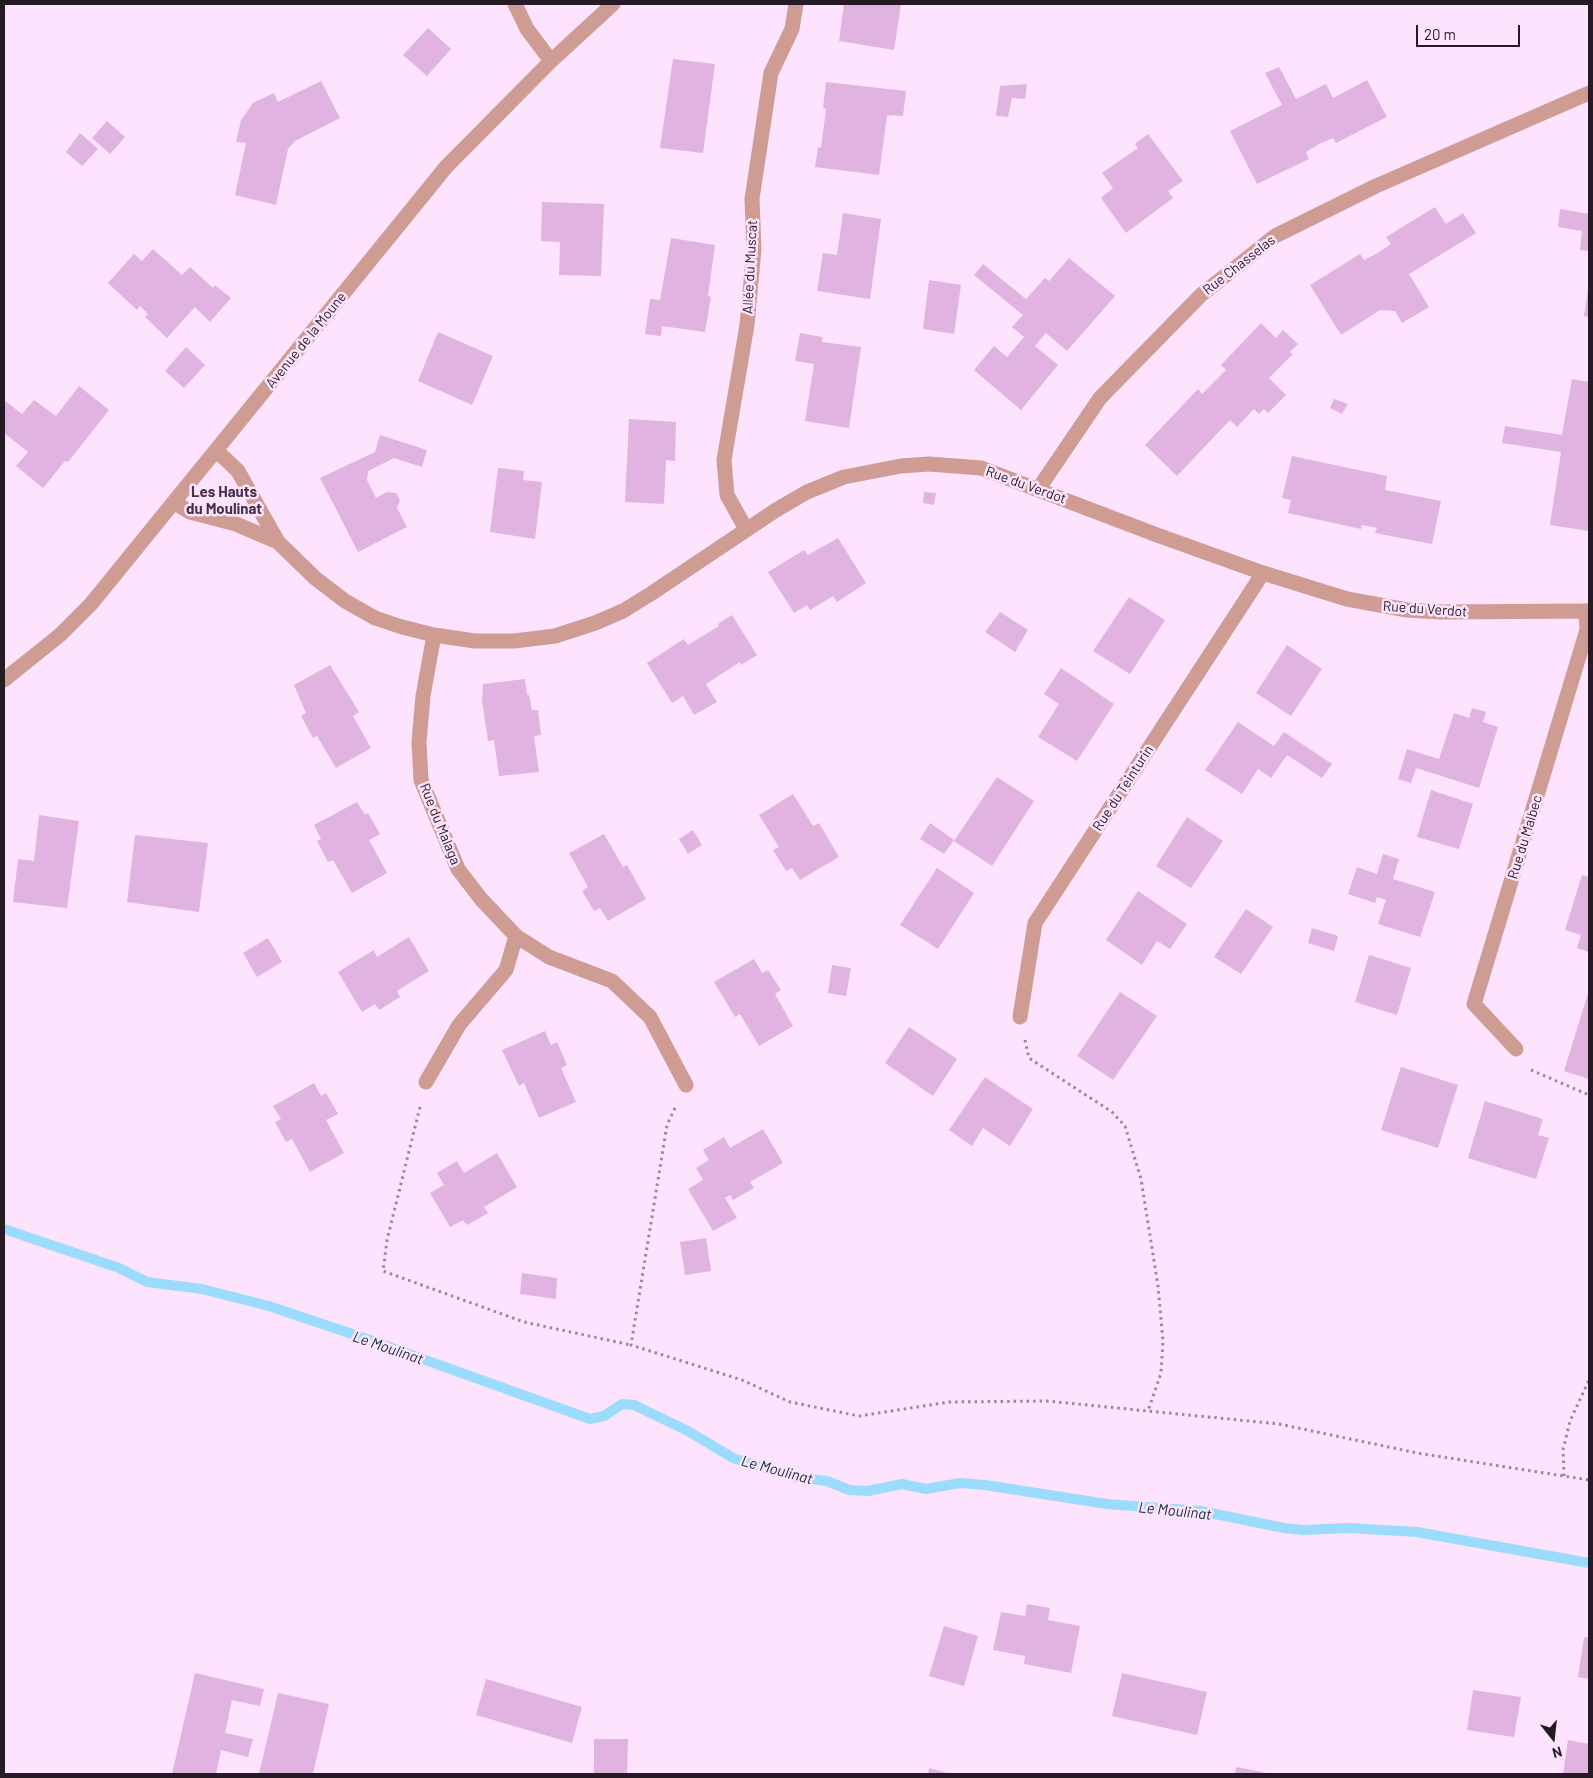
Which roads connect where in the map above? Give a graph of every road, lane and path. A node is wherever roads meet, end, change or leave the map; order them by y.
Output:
1 (515, 4) edge
2 (613, 4) edge
3 (796, 4) edge
4 (551, 61) junction
5 (1589, 93) edge
6 (217, 451) junction
7 (1039, 488) junction
8 (175, 503) junction
9 (746, 529) junction
10 (278, 542) junction
11 (1263, 573) junction
12 (1587, 611) edge
13 (434, 635) junction
14 (4, 680) edge
15 (516, 936) junction
16 (1020, 1017) joint
17 (1516, 1049) joint
18 (426, 1082) joint
19 (686, 1085) joint
20 (1589, 1094) edge
21 (631, 1345) junction
22 (1589, 1380) edge
23 (1148, 1411) junction
24 (1564, 1476) junction
25 (1589, 1480) edge

1 - 4 street
2 - 4 street, Avenue de la Moune
3 - 9 street, Allée du Muscat
4 - 6 street, Avenue de la Moune
5 - 7 street, Rue Chasselas
6 - 8 street, Avenue de la Moune
6 - 10 street, Rue du Verdot
7 - 9 street, Rue du Verdot
7 - 11 street, Rue du Verdot
8 - 10 street, Rue du Verdot
8 - 14 street, Avenue de la Moune
9 - 13 street, Rue du Verdot
10 - 13 street, Rue du Verdot
11 - 12 street, Rue du Verdot
11 - 16 street, Rue du Teinturin
12 - 17 street, Rue du Malbec
13 - 15 street, Rue du Malaga
15 - 18 street
15 - 19 street, Rue du Malaga
16 - 23 path
17 - 20 path
18 - 21 path
19 - 21 path
21 - 23 path
22 - 24 path
23 - 24 path
24 - 25 path

